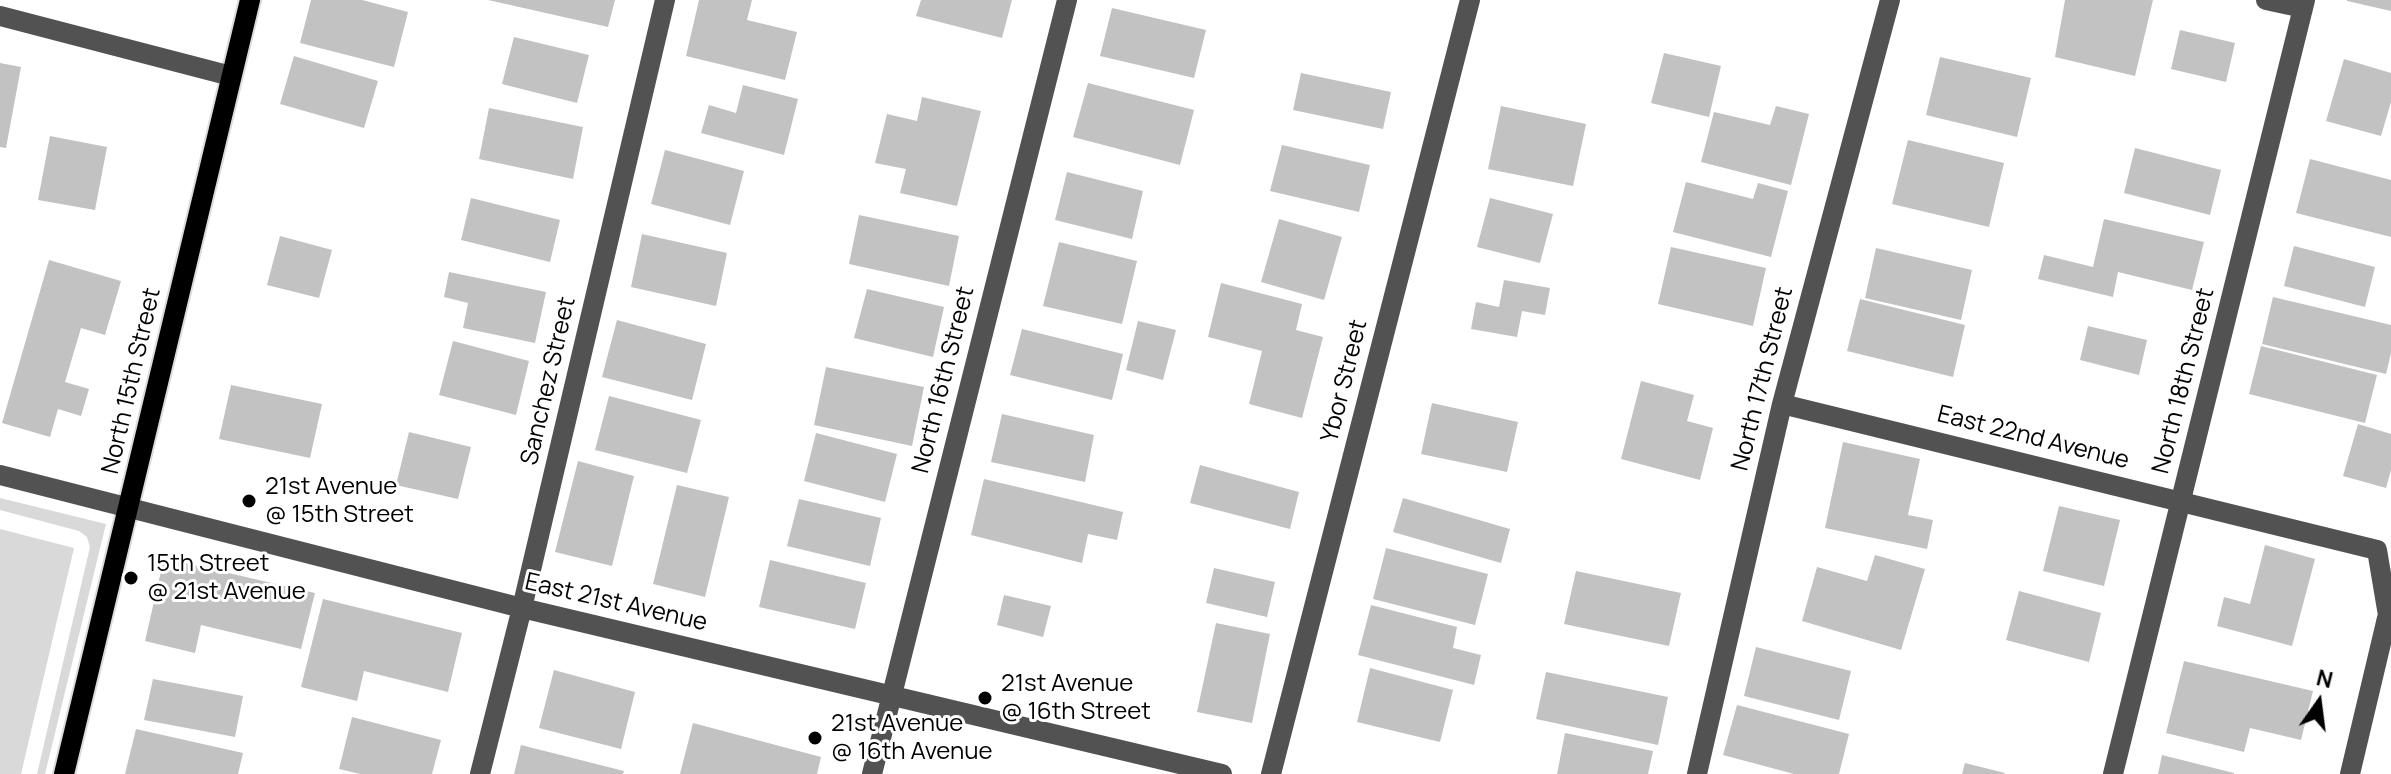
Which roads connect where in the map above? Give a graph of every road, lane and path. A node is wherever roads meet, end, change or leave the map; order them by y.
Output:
1 (250, 0) edge
2 (665, 0) edge
3 (1067, 0) edge
4 (1470, 0) edge
5 (1890, 0) edge
6 (2266, 0) edge
7 (2304, 4) edge
8 (0, 16) edge
9 (231, 76) junction
10 (1782, 404) junction
11 (0, 475) edge
12 (2181, 500) junction
13 (128, 508) junction
14 (2390, 606) edge
15 (522, 608) junction
16 (2391, 633) edge
17 (891, 694) junction
18 (64, 774) edge
19 (480, 774) edge
20 (872, 774) edge
21 (1222, 774) edge
22 (1271, 774) edge
23 (1697, 774) edge
24 (2113, 774) edge
25 (2350, 774) edge

1 - 9 main road, North 15th Street
2 - 15 street, Sanchez Street
3 - 17 street, North 16th Street
4 - 22 street, Ybor Street
5 - 10 street, North 17th Street
6 - 7 street
7 - 12 street, North 18th Street
8 - 9 street
9 - 13 main road, North 15th Street
10 - 12 street, East 22nd Avenue
10 - 23 street, North 17th Street
11 - 13 street, East 21st Avenue
12 - 14 street, East 22nd Avenue
12 - 24 street, North 18th Street
13 - 15 street, East 21st Avenue
13 - 18 main road, North 15th Street
14 - 16 street, East 22nd Avenue
14 - 25 street
15 - 17 street, East 21st Avenue
15 - 19 street, Sanchez Street
17 - 20 street, North 16th Street
17 - 21 street, East 21st Avenue

